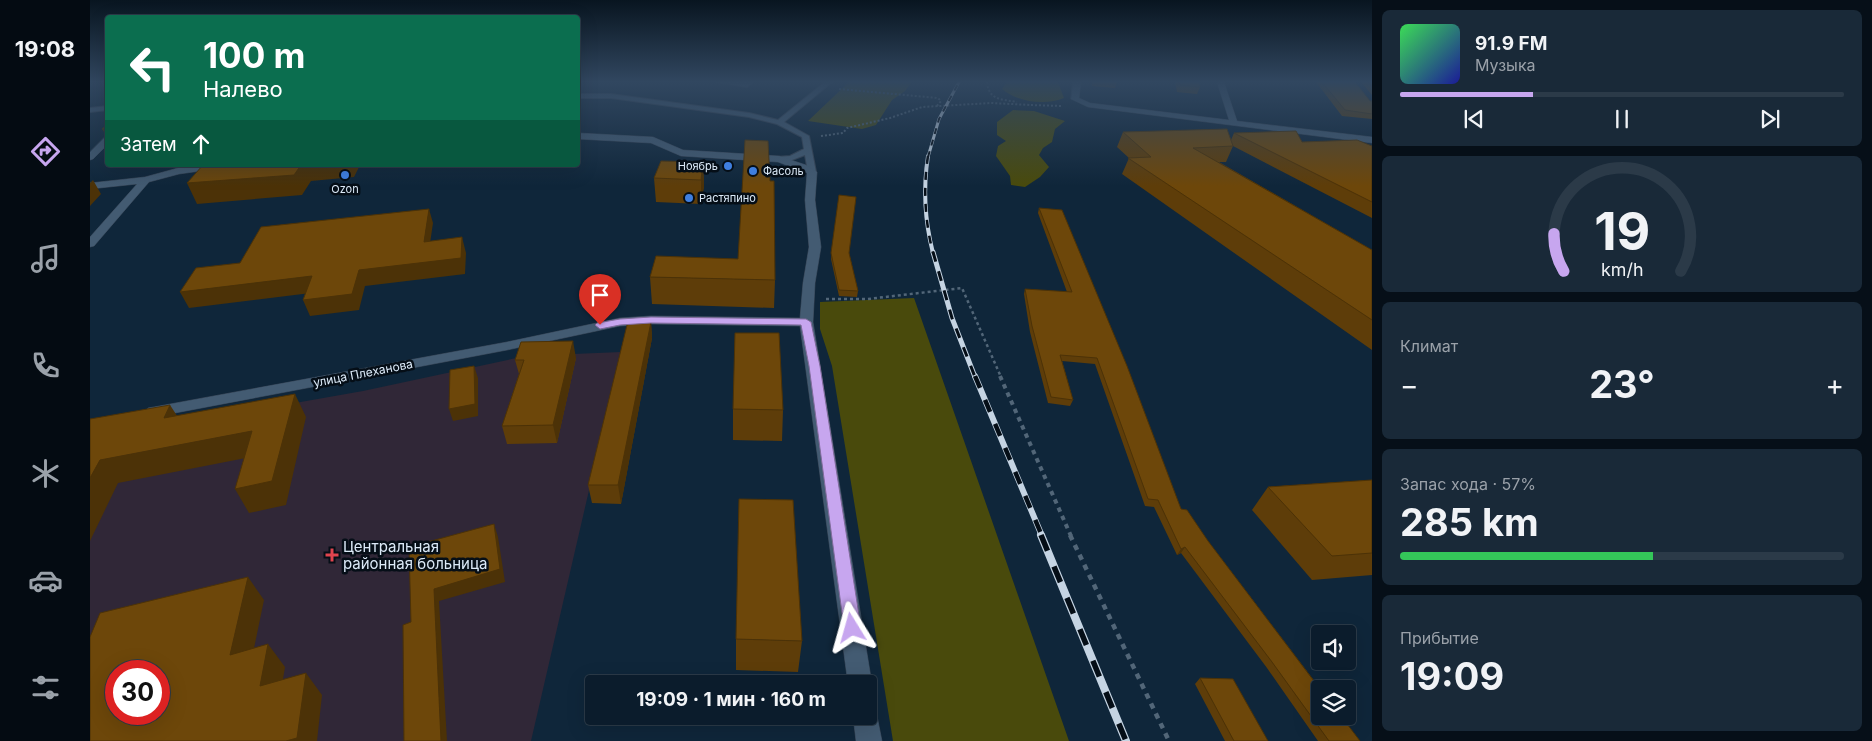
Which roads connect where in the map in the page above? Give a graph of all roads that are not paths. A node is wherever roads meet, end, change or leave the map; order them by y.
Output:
1 (756, 117) edge
2 (786, 117) edge
3 (1183, 117) edge
4 (1232, 117) edge
5 (779, 122) junction
6 (1234, 123) junction
7 (580, 136) edge
8 (1372, 140) edge
9 (105, 143) edge
10 (808, 150) junction
11 (90, 157) edge
12 (780, 159) junction
13 (204, 167) edge
14 (812, 172) junction
15 (146, 180) junction
16 (90, 182) edge
17 (90, 244) edge
18 (806, 322) junction
19 (136, 415) edge
20 (859, 675) edge
21 (866, 725) edge
22 (869, 741) edge

1 - 5 lane
2 - 5 lane
3 - 6 street
4 - 6 street
5 - 10 lane
6 - 8 street
7 - 12 street
9 - 11 street
10 - 12 lane
10 - 14 lane
12 - 14 street
13 - 15 street
14 - 18 street
15 - 16 street
15 - 17 street
18 - 19 street, улица Плеханова
18 - 20 street
21 - 22 street

